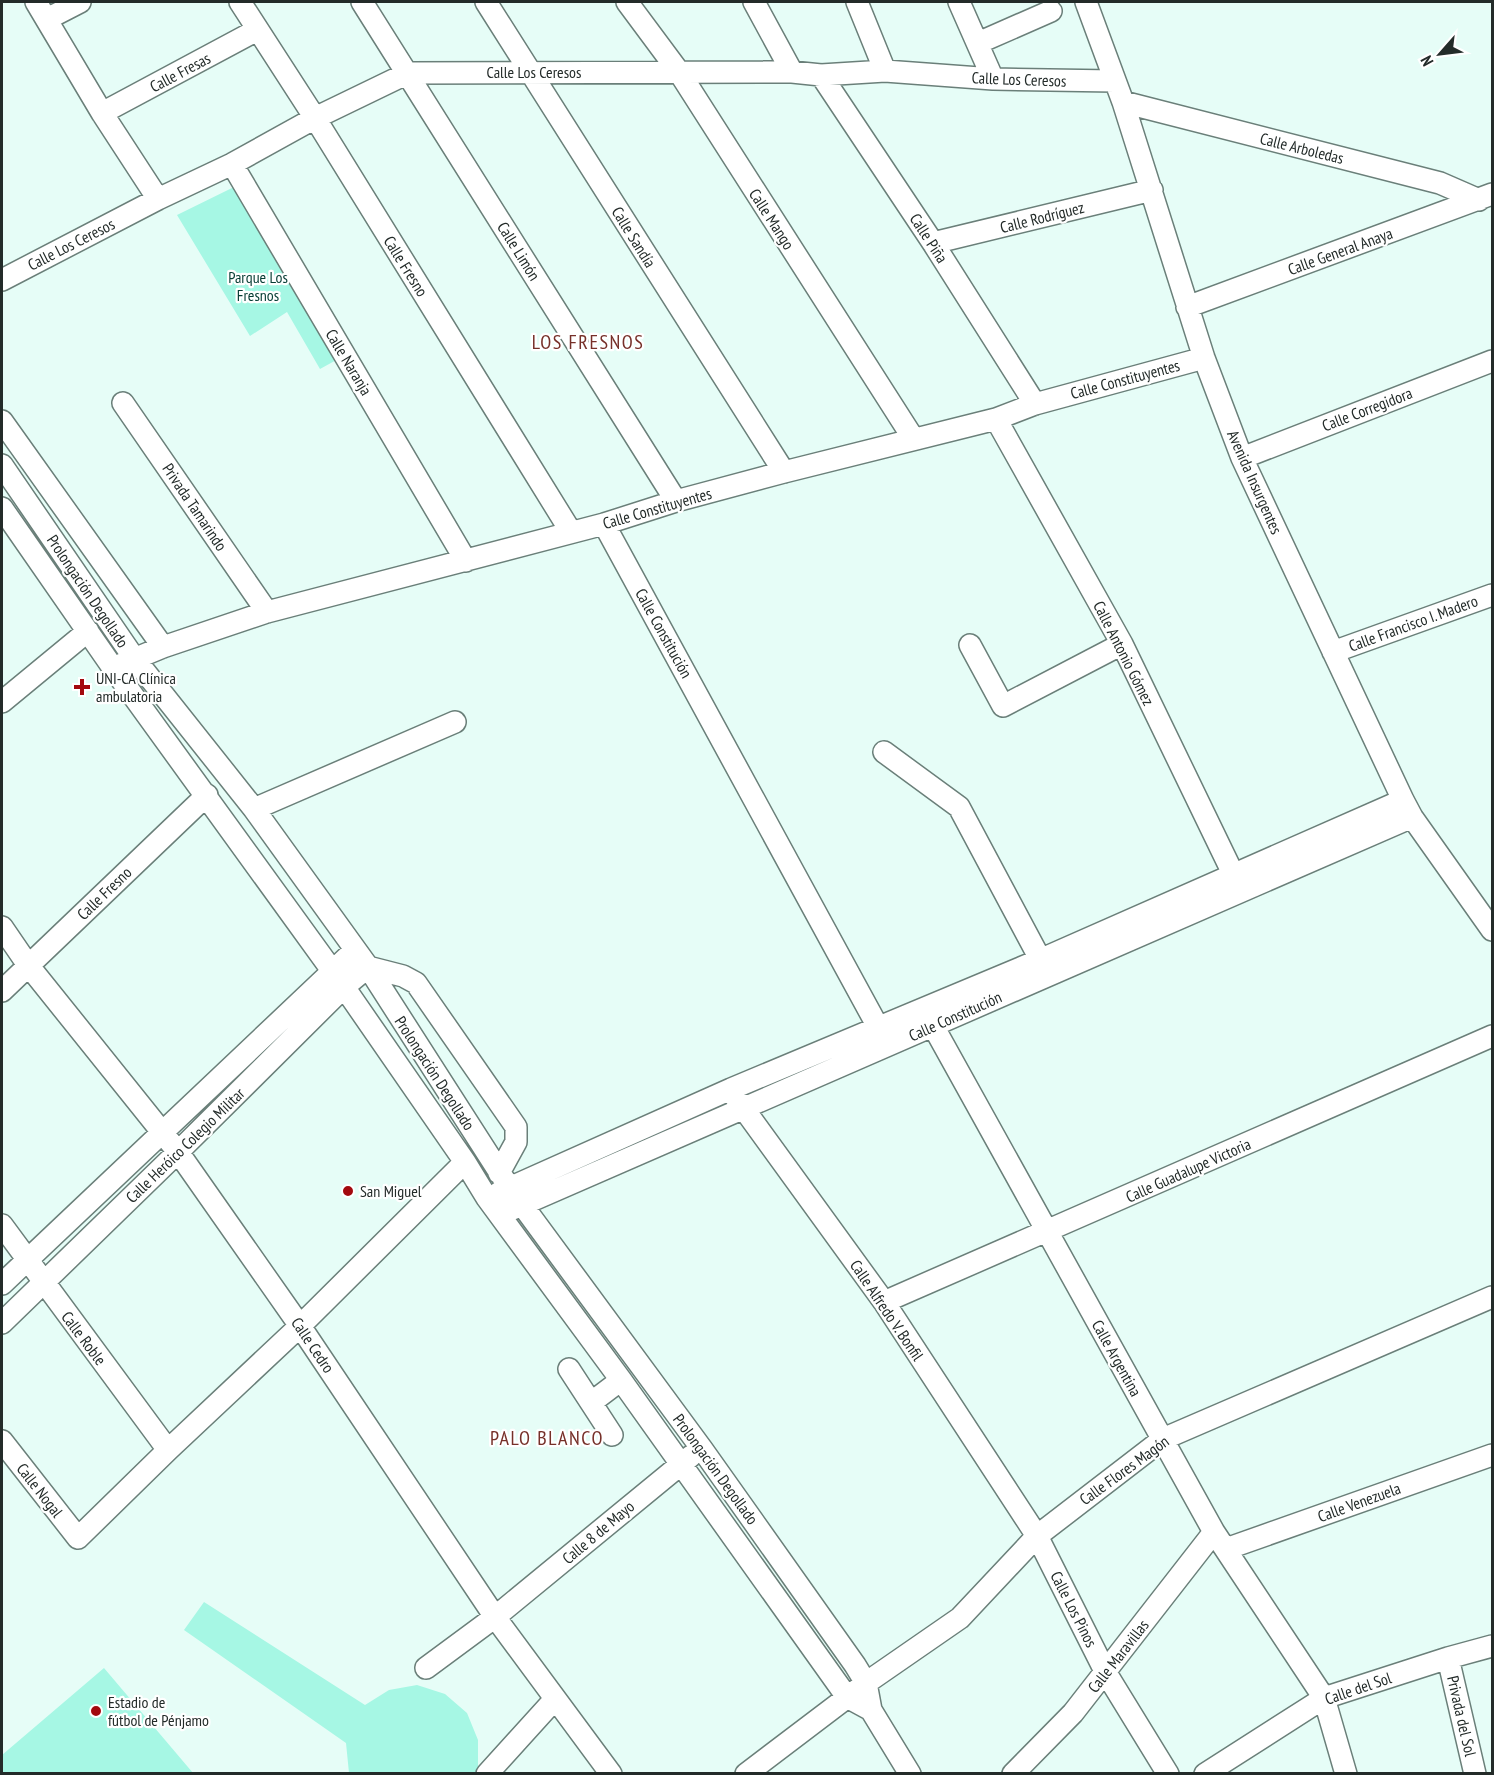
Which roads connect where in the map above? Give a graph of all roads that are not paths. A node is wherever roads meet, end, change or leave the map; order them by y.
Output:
1 (80, 2) edge
2 (240, 2) edge
3 (362, 2) edge
4 (486, 2) edge
5 (627, 2) edge
6 (754, 2) edge
7 (857, 2) edge
8 (959, 2) edge
9 (1086, 2) edge
10 (41, 10) edge
11 (1051, 10) dead end
12 (257, 30) junction
13 (978, 43) junction
14 (885, 71) junction
15 (529, 72) junction
16 (679, 72) junction
17 (792, 72) junction
18 (408, 74) junction
19 (821, 75) junction
20 (993, 79) junction
21 (1115, 81) junction
22 (1123, 102) junction
23 (102, 113) junction
24 (315, 118) junction
25 (232, 164) junction
26 (1152, 190) junction
27 (1486, 197) edge
28 (158, 199) junction
29 (933, 243) junction
30 (2, 280) edge
31 (1187, 307) junction
32 (1204, 358) junction
33 (1492, 361) edge
34 (123, 403) dead end
35 (1035, 404) junction
36 (996, 419) junction
37 (2, 421) edge
38 (913, 438) junction
39 (1242, 458) junction
40 (2, 465) edge
41 (783, 472) junction
42 (676, 501) junction
43 (2, 508) edge
44 (604, 524) junction
45 (571, 532) junction
46 (466, 561) junction
47 (1492, 595) edge
48 (267, 612) junction
49 (88, 631) junction
50 (1122, 644) junction
51 (970, 645) dead end
52 (163, 647) junction
53 (1333, 652) junction
54 (134, 658) junction
55 (113, 668) junction
56 (2, 702) edge
57 (455, 722) dead end
58 (884, 752) dead end
59 (207, 795) junction
60 (1407, 808) junction
61 (254, 809) junction
62 (1237, 883) junction
63 (2, 927) edge
64 (1491, 927) edge
65 (355, 950) junction
66 (28, 964) junction
67 (368, 967) junction
68 (1045, 967) junction
69 (338, 980) junction
70 (2, 991) edge
71 (928, 1017) junction
72 (878, 1027) junction
73 (1492, 1035) edge
74 (731, 1089) junction
75 (744, 1109) junction
76 (161, 1133) junction
77 (178, 1152) junction
78 (465, 1162) junction
79 (504, 1180) junction
80 (521, 1205) junction
81 (493, 1207) junction
82 (2, 1225) edge
83 (1046, 1232) junction
84 (26, 1259) junction
85 (43, 1282) junction
86 (2, 1284) edge
87 (1492, 1298) edge
88 (884, 1302) junction
89 (2, 1323) edge
90 (300, 1326) junction
91 (569, 1369) dead end
92 (621, 1380) junction
93 (592, 1402) junction
94 (612, 1435) dead end
95 (1163, 1439) junction
96 (2, 1441) edge
97 (702, 1449) junction
98 (168, 1450) junction
99 (1492, 1455) edge
100 (680, 1464) junction
101 (1036, 1536) junction
102 (1220, 1541) junction
103 (495, 1617) junction
104 (1492, 1646) edge
105 (1448, 1658) junction
106 (426, 1668) dead end
107 (1106, 1673) junction
108 (866, 1683) junction
109 (847, 1697) junction
110 (1324, 1698) junction
111 (555, 1699) junction
112 (871, 1710) junction
113 (756, 1770) edge
114 (487, 1773) edge
115 (611, 1773) edge
116 (910, 1773) edge
117 (1013, 1773) edge
118 (1168, 1773) edge
119 (1205, 1773) edge
120 (1346, 1773) edge
121 (1475, 1773) edge

1 - 10 street
2 - 12 street, Calle Fresno
3 - 18 street, Calle Limón
4 - 15 street, Calle Sandía
5 - 16 street, Calle Mango
6 - 17 street
7 - 14 street
8 - 13 street
9 - 21 street, Avenida Insurgentes
10 - 23 street
11 - 13 street
12 - 23 street, Calle Fresas
12 - 24 street, Calle Fresno
13 - 20 street
14 - 19 street, Calle Los Ceresos
14 - 20 street, Calle Los Ceresos
15 - 16 street, Calle Los Ceresos
15 - 18 street, Calle Los Ceresos
15 - 41 street, Calle Sandía
16 - 17 street, Calle Los Ceresos
16 - 38 street, Calle Mango
17 - 19 street, Calle Los Ceresos
18 - 24 street, Calle Los Ceresos
18 - 42 street, Calle Limón
19 - 29 street, Calle Piña
20 - 21 street, Calle Los Ceresos
21 - 22 street, Avenida Insurgentes
22 - 26 street, Avenida Insurgentes
22 - 27 street, Calle Arboledas
23 - 28 street
24 - 25 street, Calle Los Ceresos
24 - 45 street, Calle Fresno
25 - 28 street, Calle Los Ceresos
25 - 46 street, Calle Naranja
26 - 29 street, Calle Rodríguez
26 - 31 street, Avenida Insurgentes
27 - 31 street, Calle General Anaya
28 - 30 street, Calle Los Ceresos
29 - 35 street, Calle Piña
31 - 32 street, Avenida Insurgentes
32 - 35 street, Calle Constituyentes
32 - 39 street, Avenida Insurgentes
33 - 39 street, Calle Corregidora
34 - 48 street, Privada Tamarindo
35 - 36 street, Calle Constituyentes
36 - 38 street, Calle Constituyentes
36 - 50 street, Calle Antonio Gómez
37 - 52 street
38 - 41 street, Calle Constituyentes
39 - 53 street, Avenida Insurgentes
40 - 54 street, Prolongación Degollado
41 - 42 street, Calle Constituyentes
42 - 44 street, Calle Constituyentes
43 - 49 street, Prolongación Degollado
44 - 45 street, Calle Constituyentes
44 - 72 street, Calle Constitución
45 - 46 street, Calle Constituyentes
46 - 48 street, Calle Constituyentes
47 - 53 street, Calle Francisco I. Madero
48 - 52 street, Calle Constituyentes
49 - 55 street, Prolongación Degollado
49 - 56 street
50 - 51 street
50 - 62 street, Calle Antonio Gómez
52 - 54 street, Calle Constituyentes
53 - 60 street, Avenida Insurgentes
54 - 55 street, Calle Constituyentes
54 - 61 street, Prolongación Degollado
55 - 59 street, Prolongación Degollado
57 - 61 street
58 - 68 street
59 - 66 street, Calle Fresno
59 - 69 street, Prolongación Degollado
60 - 62 street, Calle Constitución
60 - 64 street, Avenida Insurgentes
61 - 65 street, Prolongación Degollado
62 - 68 street, Calle Constitución
63 - 66 street, Calle Cedro
65 - 67 street, Prolongación Degollado
65 - 69 street, Calle Heróico Colegio Militar
66 - 70 street, Calle Fresno
66 - 76 street, Calle Cedro
67 - 69 street, Calle Heróico Colegio Militar
67 - 79 street, Prolongación Degollado
67 - 79 street
68 - 71 street, Calle Constitución
69 - 76 street, Calle Heróico Colegio Militar
69 - 77 street, Calle Heróico Colegio Militar
69 - 78 street, Prolongación Degollado
71 - 72 street, Calle Constitución
71 - 75 street, Calle Constitución
71 - 83 street, Calle Argentina
72 - 74 street, Calle Constitución
73 - 83 street, Calle Guadalupe Victoria
74 - 75 street, Calle Alfredo V. Bonfil
74 - 79 street, Calle Constitución
75 - 80 street, Calle Constitución
75 - 88 street, Calle Alfredo V. Bonfil
76 - 77 street, Calle Cedro
76 - 84 street, Calle Heróico Colegio Militar
77 - 85 street, Calle Heróico Colegio Militar
77 - 90 street, Calle Cedro
78 - 81 street, Prolongación Degollado
78 - 90 street
79 - 80 street, Prolongación Degollado
79 - 81 street, Calle Constitución
80 - 81 street, Calle Constitución
80 - 97 street, Prolongación Degollado
81 - 92 street, Prolongación Degollado
82 - 84 street, Calle Roble
83 - 88 street, Calle Guadalupe Victoria
83 - 95 street, Calle Argentina
84 - 85 street, Calle Roble
84 - 86 street, Calle Heróico Colegio Militar
85 - 89 street, Calle Heróico Colegio Militar
85 - 98 street, Calle Roble
87 - 95 street, Calle Flores Magón
88 - 101 street, Calle Alfredo V. Bonfil
90 - 98 street
90 - 103 street, Calle Cedro
91 - 93 street
92 - 93 street
92 - 100 street, Prolongación Degollado
93 - 94 street
95 - 101 street, Calle Flores Magón
95 - 102 street, Calle Argentina
96 - 98 street, Calle Nogal
97 - 100 street, Calle 8 de Mayo
97 - 108 street, Prolongación Degollado
99 - 102 street, Calle Venezuela
100 - 103 street, Calle 8 de Mayo
100 - 109 street, Prolongación Degollado
101 - 107 street, Calle Los Pinos
101 - 108 street, Calle Flores Magón
102 - 107 street, Calle Maravillas
102 - 110 street, Calle Argentina
103 - 106 street, Calle 8 de Mayo
103 - 111 street, Calle Cedro
104 - 105 street, Calle del Sol
105 - 110 street, Calle del Sol
105 - 121 street, Privada del Sol
107 - 117 street, Calle Maravillas
107 - 118 street, Calle Los Pinos
108 - 109 street, Calle Flores Magón
108 - 112 street
109 - 112 street
109 - 113 street, Calle Flores Magón
110 - 119 street, Calle del Sol
110 - 120 street, Calle Argentina
111 - 114 street
111 - 115 street, Calle Cedro
112 - 116 street

